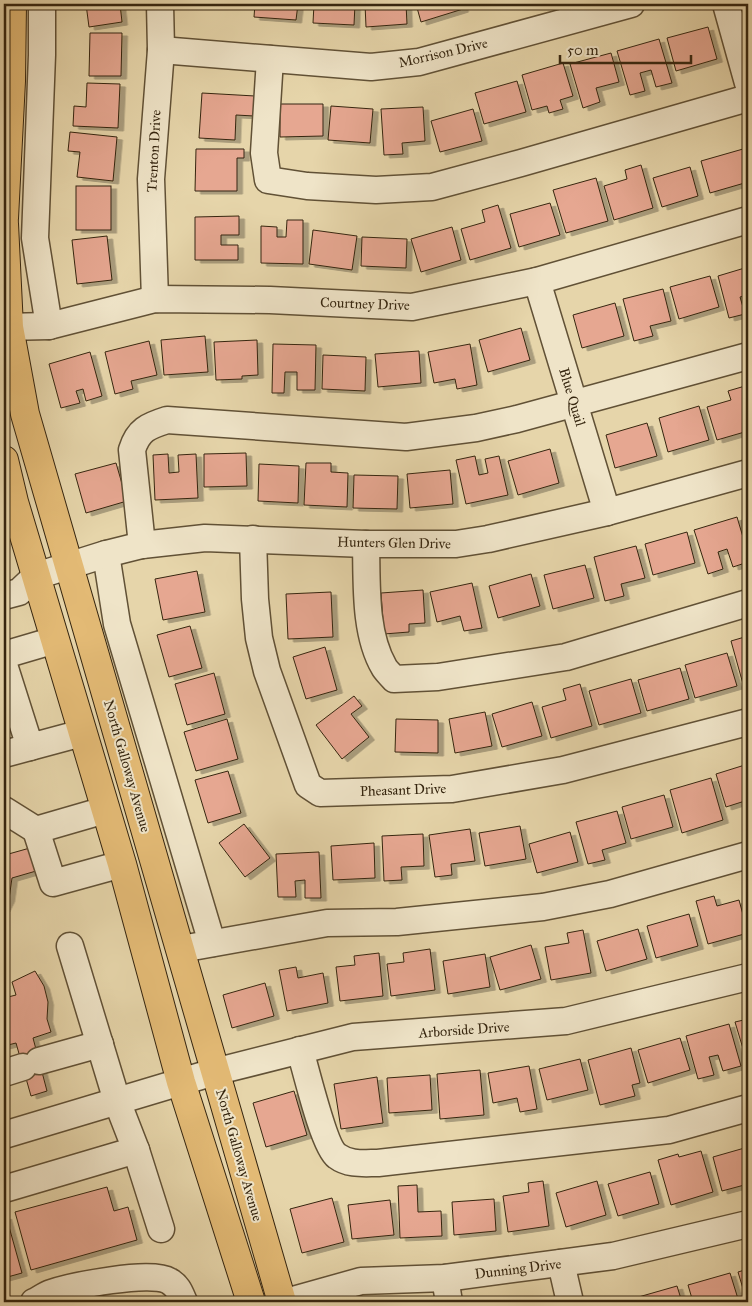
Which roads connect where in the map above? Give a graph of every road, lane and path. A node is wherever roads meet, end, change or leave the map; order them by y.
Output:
1 (12, 4) edge
2 (42, 4) edge
3 (160, 4) edge
4 (631, 4) edge
5 (726, 4) edge
6 (161, 50) junction
7 (270, 59) junction
8 (7, 80) edge
9 (748, 83) edge
10 (748, 98) edge
11 (4, 218) edge
12 (748, 220) edge
13 (4, 224) edge
14 (538, 282) junction
15 (156, 299) junction
16 (49, 326) junction
17 (6, 327) edge
18 (748, 356) edge
19 (574, 404) junction
20 (4, 460) edge
21 (748, 473) edge
22 (607, 512) junction
23 (254, 538) junction
24 (366, 544) junction
25 (142, 545) junction
26 (106, 554) junction
27 (68, 565) junction
28 (36, 576) junction
29 (4, 596) edge
30 (748, 603) edge
31 (55, 640) junction
32 (4, 655) edge
33 (4, 666) edge
34 (748, 722) edge
35 (82, 733) junction
36 (30, 747) junction
37 (4, 754) edge
38 (4, 810) edge
39 (105, 810) junction
40 (36, 830) junction
41 (748, 855) edge
42 (122, 864) junction
43 (212, 943) junction
44 (70, 946) dead end
45 (181, 949) junction
46 (748, 977) edge
47 (100, 1044) junction
48 (300, 1050) junction
49 (22, 1067) edge
50 (214, 1072) junction
51 (181, 1082) junction
52 (117, 1101) junction
53 (748, 1108) edge
54 (4, 1135) edge
55 (136, 1150) junction
56 (4, 1189) edge
57 (748, 1224) edge
58 (161, 1229) dead end
59 (562, 1263) junction
60 (447, 1290) edge
61 (319, 1297) edge
62 (34, 1302) edge
63 (184, 1302) edge
64 (251, 1302) edge
65 (282, 1302) edge
66 (286, 1302) edge
67 (570, 1302) edge

1 - 8 main road
2 - 16 street
3 - 6 street, Trenton Drive
4 - 7 street, Morrison Drive
5 - 9 street
6 - 7 street, Morrison Drive
6 - 15 street, Trenton Drive
7 - 10 street
8 - 11 main road
12 - 14 street, Courtney Drive
13 - 17 main road, North Galloway Avenue
14 - 15 street, Courtney Drive
14 - 19 street, Blue Quail
15 - 16 street, Courtney Drive
16 - 17 street, Courtney Drive
17 - 27 main road, North Galloway Avenue
18 - 19 street
19 - 22 street, Blue Quail
19 - 25 street
20 - 28 main road
21 - 22 street, Hunters Glen Drive
22 - 24 street, Hunters Glen Drive
23 - 24 street, Hunters Glen Drive
23 - 25 street, Hunters Glen Drive
23 - 34 street, Pheasant Drive
24 - 30 street
25 - 26 street, Hunters Glen Drive
26 - 27 street, Hunters Glen Drive
26 - 43 street
27 - 28 street, Hunters Glen Drive
27 - 45 main road, North Galloway Avenue
28 - 29 street
28 - 31 main road
31 - 32 street
31 - 35 main road
33 - 36 street
35 - 36 street
35 - 39 main road
36 - 37 street
38 - 40 street
39 - 40 street
39 - 42 main road
40 - 42 street
41 - 43 street
42 - 51 main road
43 - 45 street
44 - 47 street
45 - 50 main road, North Galloway Avenue
46 - 48 street, Arborside Drive
47 - 49 street
47 - 52 street
48 - 50 street, Arborside Drive
48 - 53 street
50 - 51 street, Arborside Drive
50 - 65 main road, North Galloway Avenue
51 - 52 street, Arborside Drive
51 - 64 main road
52 - 54 street, Arborside Drive
52 - 55 street
55 - 56 street
55 - 58 street
57 - 59 street, Dunning Drive
59 - 60 street, Dunning Drive
59 - 67 street
60 - 61 street, Dunning Drive
61 - 66 street, Dunning Drive
62 - 63 street

